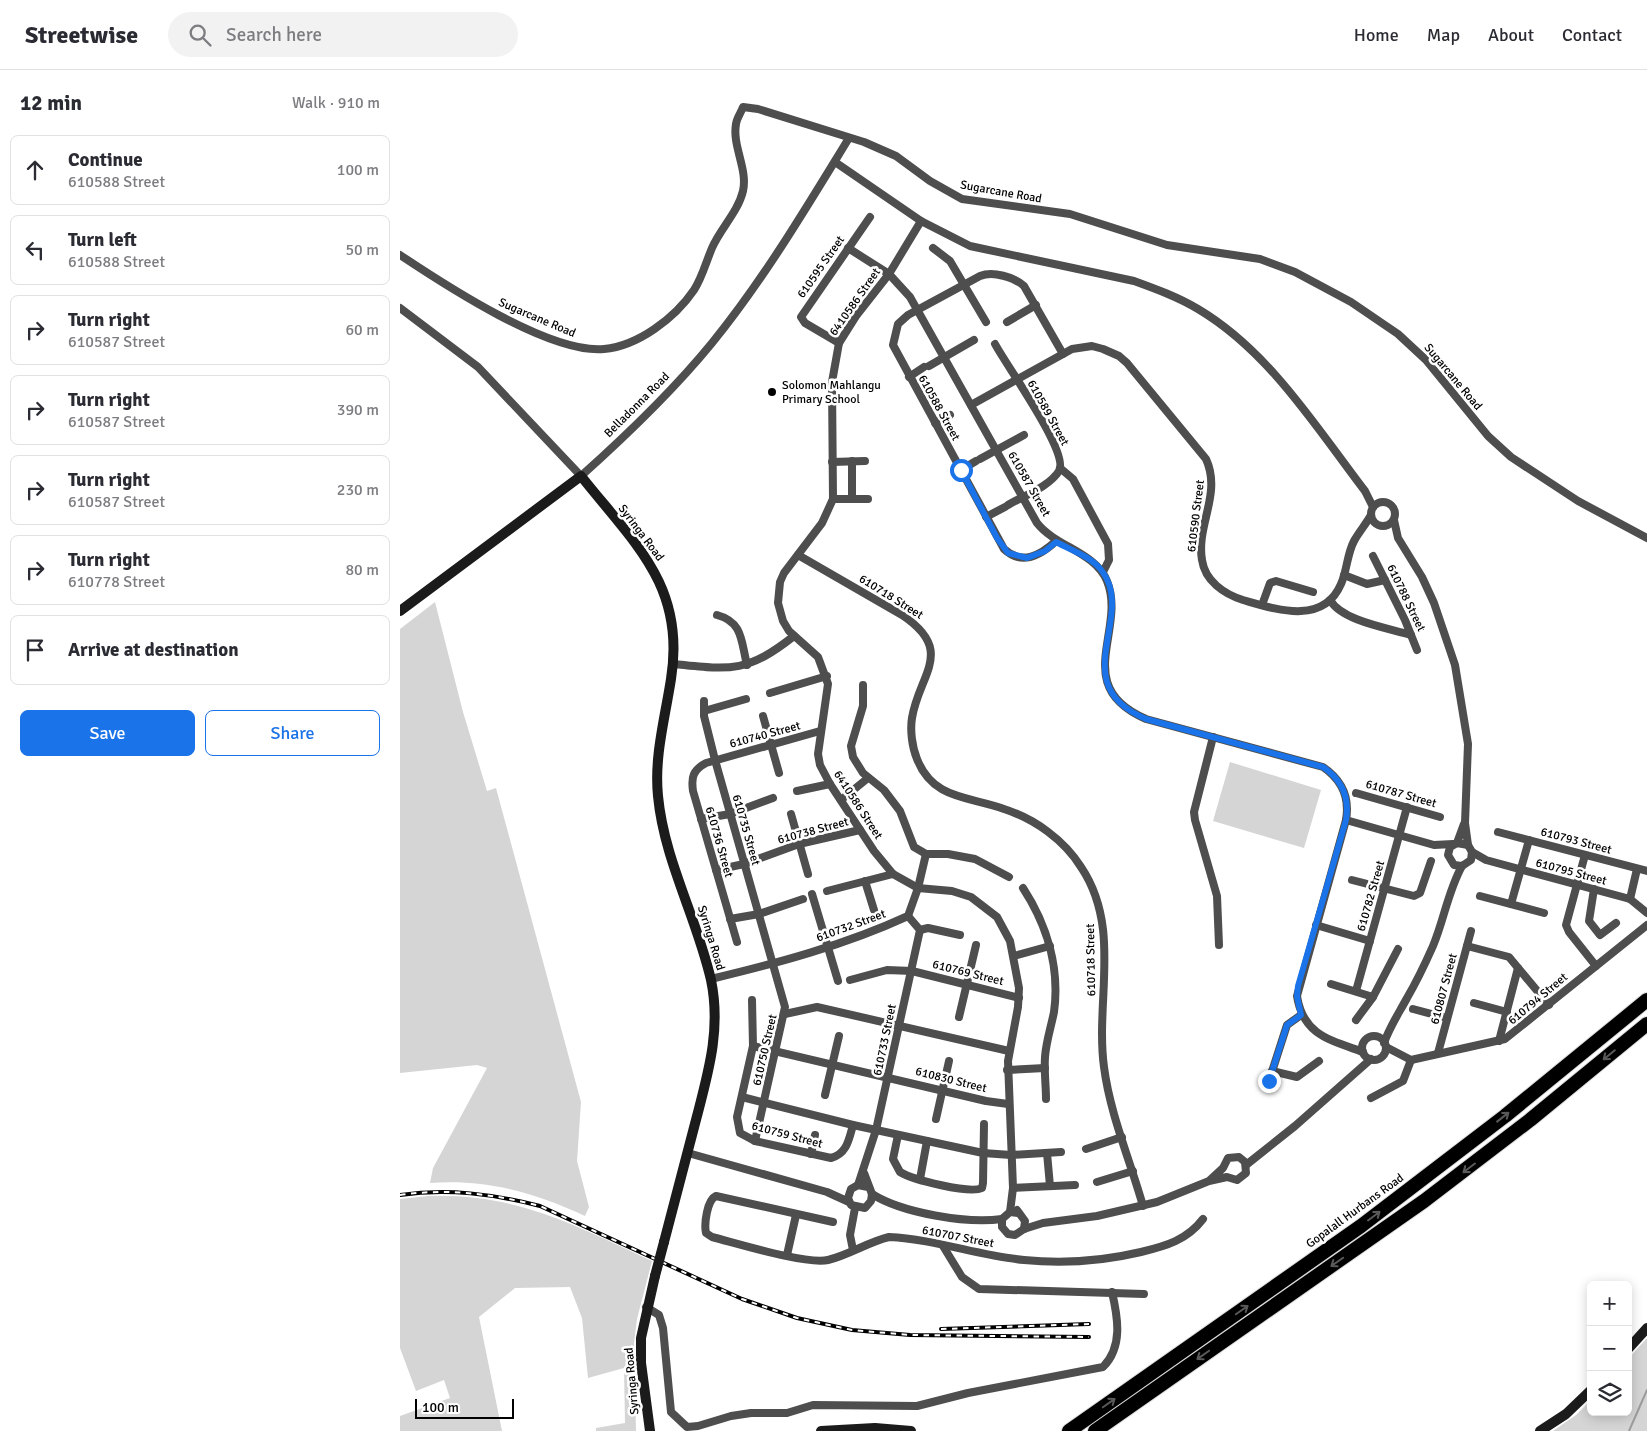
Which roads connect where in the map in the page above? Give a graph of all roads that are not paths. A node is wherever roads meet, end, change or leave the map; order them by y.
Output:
1 (849, 138) junction
2 (835, 162) junction
3 (870, 217) dead end
4 (921, 221) junction
5 (848, 248) junction
6 (933, 248) dead end
7 (400, 255) edge
8 (889, 274) junction
9 (964, 284) junction
10 (1036, 305) junction
11 (400, 308) edge
12 (917, 310) junction
13 (986, 322) dead end
14 (1008, 322) dead end
15 (974, 340) dead end
16 (839, 343) junction
17 (995, 344) dead end
18 (1063, 354) junction
19 (944, 357) junction
20 (909, 376) junction
21 (1016, 380) junction
22 (971, 405) junction
23 (950, 415) dead end
24 (935, 423) junction
25 (1024, 435) dead end
26 (996, 450) junction
27 (852, 461) junction
28 (865, 461) dead end
29 (832, 462) junction
30 (1060, 468) junction
31 (961, 470) junction
32 (581, 476) junction
33 (1365, 491) junction
34 (1022, 497) junction
35 (833, 499) junction
36 (852, 499) junction
37 (868, 499) dead end
38 (1383, 502) junction
39 (1372, 511) junction
40 (986, 517) junction
41 (1394, 520) junction
42 (1381, 525) junction
43 (1360, 532) junction
44 (1398, 538) junction
45 (1647, 538) edge
46 (1056, 542) junction
47 (798, 555) junction
48 (1373, 556) dead end
49 (1103, 572) junction
50 (1344, 575) junction
51 (1385, 580) junction
52 (1313, 592) dead end
53 (1330, 600) junction
54 (1262, 605) junction
55 (400, 611) edge
56 (716, 615) dead end
57 (1411, 634) junction
58 (794, 636) junction
59 (1417, 650) dead end
60 (674, 664) junction
61 (747, 665) junction
62 (827, 676) junction
63 (863, 685) dead end
64 (770, 693) dead end
65 (746, 699) dead end
66 (704, 701) dead end
67 (704, 711) junction
68 (763, 716) dead end
69 (820, 732) junction
70 (1213, 737) junction
71 (771, 745) junction
72 (715, 760) junction
73 (779, 773) dead end
74 (868, 778) junction
75 (830, 784) junction
76 (797, 791) dead end
77 (1356, 793) dead end
78 (773, 798) dead end
79 (841, 800) junction
80 (1407, 807) junction
81 (730, 814) junction
82 (791, 814) dead end
83 (1440, 818) dead end
84 (701, 819) junction
85 (1346, 820) junction
86 (1465, 823) junction
87 (860, 830) junction
88 (1498, 832) dead end
89 (1400, 834) junction
90 (1529, 840) junction
91 (799, 844) junction
92 (1434, 844) junction
93 (1455, 844) junction
94 (1470, 848) junction
95 (926, 854) junction
96 (1585, 855) junction
97 (1450, 859) junction
98 (1486, 860) junction
99 (1431, 861) dead end
100 (744, 864) junction
101 (1465, 864) junction
102 (1637, 869) junction
103 (716, 870) junction
104 (1520, 870) junction
105 (1647, 871) edge
106 (808, 874) dead end
107 (893, 874) junction
108 (1009, 877) dead end
109 (1352, 880) dead end
110 (866, 881) junction
111 (1454, 881) junction
112 (1576, 885) junction
113 (918, 888) junction
114 (1023, 888) dead end
115 (1594, 889) junction
116 (1384, 890) junction
117 (827, 891) dead end
118 (812, 894) dead end
119 (1480, 896) dead end
120 (803, 899) dead end
121 (1630, 899) junction
122 (1511, 904) junction
123 (874, 910) dead end
124 (1544, 912) dead end
125 (1647, 913) edge
126 (759, 914) junction
127 (908, 916) junction
128 (730, 919) junction
129 (1616, 923) dead end
130 (1316, 924) junction
131 (1647, 925) edge
132 (920, 930) junction
133 (1471, 931) dead end
134 (960, 935) dead end
135 (1370, 941) junction
136 (737, 942) dead end
137 (976, 944) dead end
138 (1219, 945) dead end
139 (827, 946) junction
140 (1050, 946) junction
141 (1467, 946) junction
142 (1398, 949) dead end
143 (1014, 956) junction
144 (773, 964) junction
145 (1596, 966) junction
146 (1518, 968) junction
147 (912, 971) junction
148 (711, 979) junction
149 (850, 980) dead end
150 (838, 982) dead end
151 (966, 984) junction
152 (1331, 984) dead end
153 (1356, 991) junction
154 (1373, 997) junction
155 (1019, 998) junction
156 (752, 1000) dead end
157 (1647, 1000) edge
158 (1474, 1004) dead end
159 (1549, 1005) junction
160 (1413, 1009) dead end
161 (1507, 1012) junction
162 (785, 1014) junction
163 (1301, 1015) junction
164 (959, 1017) dead end
165 (1447, 1018) junction
166 (1356, 1020) dead end
167 (1647, 1024) edge
168 (900, 1025) junction
169 (1390, 1027) junction
170 (839, 1036) dead end
171 (1376, 1036) junction
172 (1499, 1041) junction
173 (1385, 1045) junction
174 (753, 1046) junction
175 (777, 1051) junction
176 (1009, 1051) junction
177 (1365, 1053) junction
178 (1438, 1053) junction
179 (1383, 1056) junction
180 (1398, 1056) junction
181 (1411, 1060) junction
182 (949, 1061) dead end
183 (1319, 1062) dead end
184 (833, 1064) junction
185 (1045, 1068) junction
186 (1007, 1070) junction
187 (1272, 1071) junction
188 (888, 1076) junction
189 (1269, 1081) dead end
190 (942, 1090) junction
191 (825, 1095) dead end
192 (742, 1097) junction
193 (1371, 1098) dead end
194 (1046, 1099) dead end
195 (764, 1102) junction
196 (1008, 1104) junction
197 (936, 1119) dead end
198 (984, 1124) dead end
199 (853, 1125) junction
200 (876, 1130) junction
201 (815, 1135) dead end
202 (898, 1135) junction
203 (1122, 1137) junction
204 (755, 1141) junction
205 (927, 1141) junction
206 (1086, 1149) dead end
207 (688, 1152) junction
208 (1061, 1152) dead end
209 (984, 1153) junction
210 (1047, 1153) junction
211 (811, 1154) junction
212 (1012, 1155) junction
213 (1244, 1162) junction
214 (1223, 1168) junction
215 (1133, 1171) junction
216 (864, 1173) junction
217 (1227, 1177) junction
218 (920, 1179) junction
219 (1097, 1182) dead end
220 (1209, 1182) junction
221 (858, 1185) junction
222 (1075, 1185) dead end
223 (1050, 1186) junction
224 (1013, 1188) junction
225 (851, 1189) junction
226 (870, 1191) junction
227 (827, 1192) junction
228 (888, 1203) junction
229 (852, 1205) junction
230 (867, 1206) junction
231 (1143, 1206) junction
232 (1017, 1214) junction
233 (796, 1215) junction
234 (1002, 1218) junction
235 (1203, 1219) dead end
236 (854, 1220) junction
237 (984, 1221) junction
238 (833, 1222) dead end
239 (1043, 1223) junction
240 (1024, 1229) junction
241 (1003, 1230) junction
242 (944, 1246) junction
243 (853, 1250) junction
244 (788, 1255) junction
245 (1112, 1292) junction
246 (1144, 1294) dead end
247 (646, 1307) junction
248 (1647, 1328) edge
249 (1632, 1345) edge
250 (1587, 1394) edge
251 (650, 1431) edge
252 (822, 1431) edge
253 (912, 1431) edge
254 (1069, 1431) edge
255 (1095, 1431) edge
256 (1540, 1431) edge

1 - 2 street, Belladonna Road
1 - 7 street, Sugarcane Road
1 - 45 street, Sugarcane Road
2 - 4 street
2 - 32 street, Belladonna Road
3 - 5 street, 610595 Street
4 - 8 street, 6410586 Street
4 - 33 street
5 - 8 street, 610587 Street
5 - 16 street, 610595 Street
6 - 9 street
8 - 12 street, 610587 Street
8 - 16 street, 6410586 Street
9 - 10 street, 610588 Street
9 - 12 street, 610588 Street
9 - 13 street
10 - 14 street
10 - 18 street, 610588 Street
11 - 32 street
12 - 19 street, 610587 Street
12 - 20 street, 610588 Street
15 - 19 street
16 - 29 street, 6410586 Street
17 - 21 street, 610589 Street
18 - 21 street, 610590 Street
18 - 54 street, 610590 Street
19 - 20 street
19 - 22 street, 610587 Street
20 - 24 street, 610588 Street
21 - 22 street, 610590 Street
21 - 30 street, 610589 Street
22 - 26 street, 610587 Street
23 - 24 street
24 - 31 street, 610588 Street
25 - 26 street
26 - 31 street, 610587 Street
26 - 34 street, 610587 Street
27 - 28 street
27 - 29 street
27 - 36 street
29 - 35 street, 6410586 Street
30 - 34 street
30 - 49 street
31 - 40 street, 610588 Street
32 - 55 street, Belladonna Road
32 - 60 street, Syringa Road
33 - 38 street
33 - 39 street
34 - 40 street
34 - 46 street, 610587 Street
35 - 36 street
35 - 47 street, 6410586 Street
36 - 37 street
38 - 39 street
38 - 41 street
39 - 42 street
39 - 43 street
40 - 46 street, 610588 Street
41 - 42 street
41 - 44 street
42 - 43 street
42 - 44 street
43 - 50 street
44 - 86 street
46 - 49 street, 610587 Street
47 - 58 street, 6410586 Street
47 - 203 street, 610718 Street
48 - 51 street, 610788 Street
49 - 70 street
50 - 51 street
50 - 53 street
51 - 57 street, 610788 Street
52 - 54 street
53 - 54 street, 610590 Street
53 - 57 street
56 - 61 street
57 - 59 street, 610788 Street
58 - 61 street
58 - 62 street, 6410586 Street
60 - 61 street
60 - 148 street, Syringa Road
62 - 64 street
62 - 69 street, 6410586 Street
63 - 74 street
65 - 67 street
66 - 67 street, 610735 Street
67 - 72 street, 610735 Street
68 - 71 street
69 - 71 street, 610740 Street
69 - 75 street, 6410586 Street
70 - 85 street
70 - 138 street
71 - 72 street, 610740 Street
71 - 73 street
72 - 81 street, 610735 Street
72 - 84 street, 610736 Street
74 - 79 street
74 - 95 street
75 - 76 street
75 - 79 street, 6410586 Street
77 - 80 street, 610787 Street
78 - 81 street
79 - 87 street, 6410586 Street
80 - 83 street, 610787 Street
80 - 89 street, 610782 Street
81 - 84 street
81 - 100 street, 610735 Street
82 - 91 street
84 - 103 street, 610736 Street
85 - 89 street
85 - 130 street
86 - 93 street
86 - 94 street
87 - 91 street, 610738 Street
87 - 107 street, 6410586 Street
88 - 90 street, 610793 Street
89 - 92 street
89 - 116 street, 610782 Street
90 - 96 street, 610793 Street
90 - 104 street
91 - 100 street, 610738 Street
91 - 106 street
92 - 93 street
92 - 97 street
93 - 94 street
93 - 97 street
94 - 98 street
94 - 101 street
95 - 108 street
95 - 113 street
96 - 102 street, 610793 Street
96 - 112 street
97 - 101 street
97 - 111 street
98 - 101 street
98 - 104 street, 610795 Street
99 - 116 street
100 - 103 street, 610738 Street
100 - 126 street, 610735 Street
101 - 111 street
102 - 105 street, 610793 Street
102 - 121 street
103 - 128 street, 610736 Street
104 - 112 street, 610795 Street
104 - 122 street
107 - 110 street
107 - 113 street, 6410586 Street
109 - 116 street
110 - 117 street
110 - 123 street
111 - 169 street
112 - 115 street, 610795 Street
112 - 145 street
113 - 127 street
113 - 143 street, 6410586 Street
114 - 140 street
115 - 121 street, 610795 Street
115 - 129 street
116 - 135 street, 610782 Street
118 - 139 street
119 - 122 street
120 - 126 street
121 - 125 street, 610795 Street
122 - 124 street
126 - 128 street
126 - 144 street, 610735 Street
127 - 132 street
127 - 139 street, 610732 Street
128 - 136 street, 610736 Street
130 - 135 street
130 - 163 street
131 - 145 street, 610794 Street
132 - 134 street
132 - 147 street, 610733 Street
133 - 141 street, 610807 Street
135 - 153 street, 610782 Street
137 - 151 street
139 - 144 street, 610732 Street
139 - 150 street
140 - 143 street
140 - 185 street
141 - 146 street
141 - 165 street, 610807 Street
142 - 154 street
143 - 155 street, 6410586 Street
144 - 148 street, 610732 Street
144 - 162 street, 610750 Street
145 - 159 street, 610794 Street
146 - 159 street
146 - 161 street
147 - 149 street, 610769 Street
147 - 151 street, 610769 Street
147 - 168 street, 610733 Street
148 - 207 street, Syringa Road
151 - 155 street, 610769 Street
151 - 164 street
152 - 153 street
153 - 154 street
154 - 166 street
155 - 176 street, 6410586 Street
156 - 174 street, 610759 Street
254 -> 157 highway, Gopalall Hurbans Road
158 - 161 street
159 - 172 street, 610794 Street
160 - 165 street
161 - 172 street
162 - 168 street
162 - 175 street, 610750 Street
163 - 177 street
163 - 187 street
165 - 178 street, 610807 Street
167 -> 255 highway
168 - 176 street
168 - 188 street, 610733 Street
169 - 171 street
169 - 173 street
170 - 184 street
171 - 173 street
171 - 177 street
172 - 178 street, 610794 Street
173 - 179 street
173 - 180 street
174 - 175 street, 610830 Street
174 - 192 street, 610759 Street
175 - 184 street, 610830 Street
175 - 195 street, 610750 Street
176 - 186 street, 6410586 Street
177 - 179 street
177 - 213 street
178 - 181 street, 610794 Street
179 - 180 street
180 - 181 street
181 - 193 street
182 - 190 street
183 - 187 street
184 - 188 street, 610830 Street
184 - 191 street
185 - 186 street
185 - 194 street
186 - 196 street, 6410586 Street
187 - 189 street
188 - 190 street, 610830 Street
188 - 200 street, 610733 Street
190 - 196 street, 610830 Street
190 - 197 street
192 - 195 street
192 - 204 street, 610759 Street
195 - 199 street
195 - 204 street, 610750 Street
196 - 212 street, 6410586 Street
198 - 209 street
199 - 200 street
199 - 211 street, 610759 Street
200 - 202 street
200 - 216 street, 610733 Street
201 - 211 street
202 - 205 street
202 - 218 street
203 - 206 street
203 - 215 street, 610718 Street
204 - 211 street, 610759 Street
205 - 209 street
205 - 218 street
207 - 227 street
207 - 247 street, Syringa Road, bridge
208 - 210 street
209 - 212 street
209 - 218 street
210 - 212 street
210 - 223 street
212 - 224 street, 6410586 Street
213 - 214 street
213 - 217 street
214 - 217 street
214 - 220 street
215 - 219 street
215 - 231 street, 610718 Street
216 - 221 street, 610733 Street
216 - 226 street
217 - 220 street
220 - 231 street
221 - 225 street
221 - 226 street
222 - 223 street
223 - 224 street
224 - 232 street, 6410586 Street
225 - 227 street
225 - 229 street
226 - 228 street
226 - 230 street
227 - 229 street
228 - 230 street
228 - 237 street
229 - 230 street
229 - 236 street
230 - 236 street
231 - 239 street
232 - 234 street
232 - 239 street
232 - 240 street
233 - 238 street
233 - 244 street
233 - 244 street, 610707 Street
234 - 237 street
234 - 241 street
235 - 242 street, 610707 Street
236 - 243 street
237 - 241 street
239 - 240 street
240 - 241 street
242 - 243 street, 610707 Street
242 - 245 street
243 - 244 street, 610707 Street
245 - 246 street
245 - 247 street
247 - 251 street, Syringa Road
248 - 249 street
250 - 256 street
252 - 253 street

